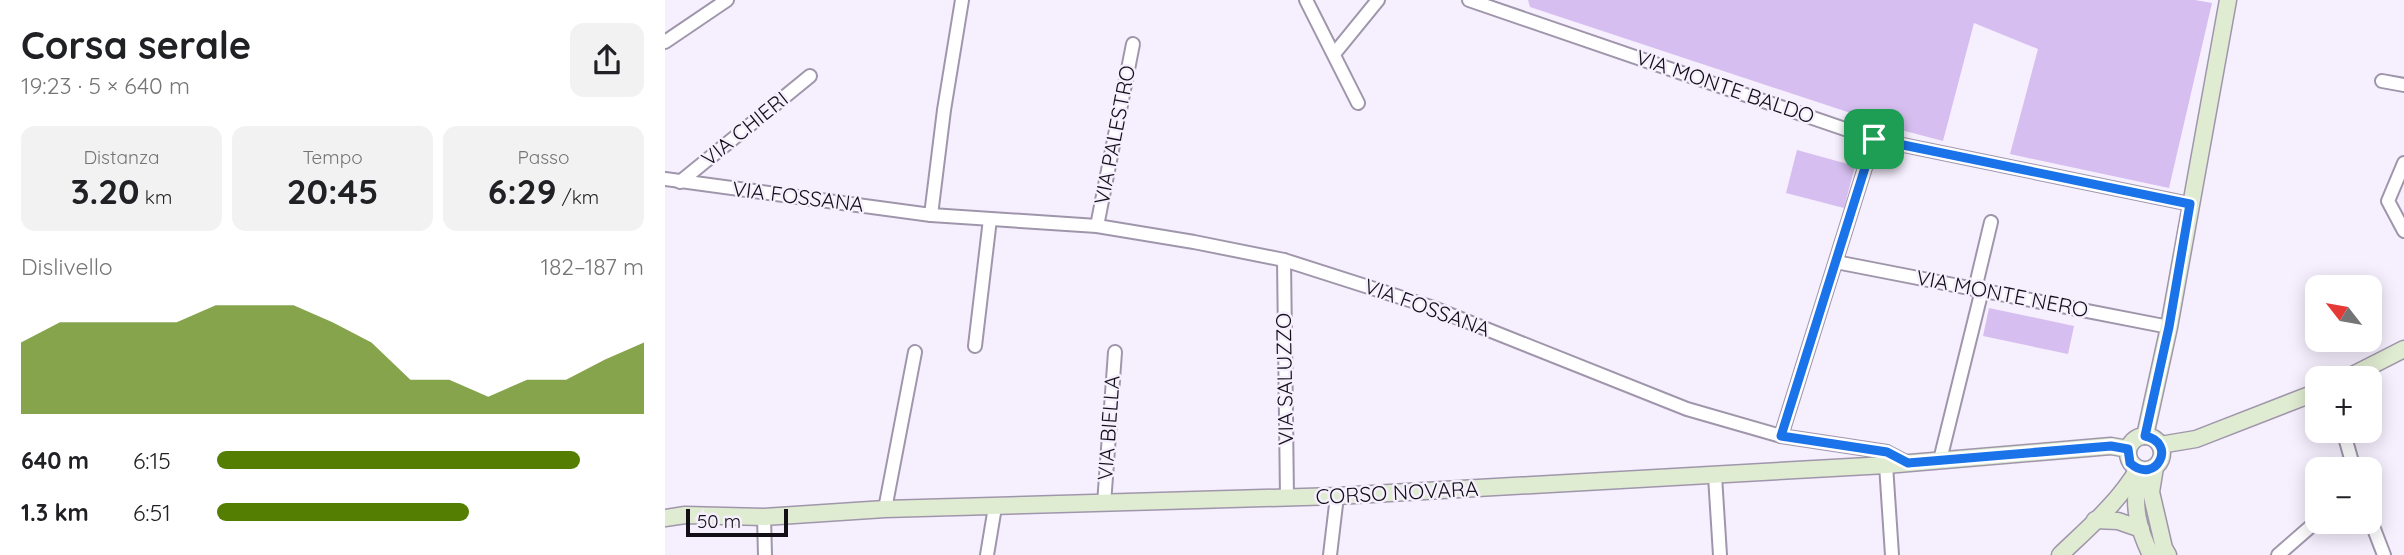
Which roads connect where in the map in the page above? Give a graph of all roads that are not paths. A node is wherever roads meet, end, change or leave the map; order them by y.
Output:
1 (727, 0) edge
2 (963, 0) edge
3 (1306, 0) edge
4 (1378, 0) edge
5 (1469, 0) edge
6 (2228, 0) edge
7 (1495, 4) edge
8 (665, 42) edge
9 (1133, 44) dead end
10 (1334, 54) junction
11 (810, 76) dead end
12 (2382, 80) dead end
13 (2404, 85) edge
14 (1358, 103) dead end
15 (1874, 139) junction
16 (2404, 163) edge
17 (665, 179) edge
18 (680, 182) junction
19 (2190, 204) junction
20 (931, 215) junction
21 (990, 219) junction
22 (1991, 222) dead end
23 (1097, 226) junction
24 (2404, 231) edge
25 (1284, 260) junction
26 (1836, 262) junction
27 (1978, 289) junction
28 (2169, 327) junction
29 (975, 346) dead end
30 (2404, 349) edge
31 (915, 352) dead end
32 (1115, 352) dead end
33 (2371, 366) edge
34 (2305, 397) edge
35 (1781, 436) junction
36 (2145, 436) junction
37 (2160, 445) junction
38 (2128, 449) junction
39 (1940, 460) junction
40 (1908, 463) junction
41 (1886, 465) junction
42 (2145, 468) junction
43 (1715, 476) junction
44 (1337, 496) junction
45 (1287, 498) junction
46 (1104, 505) junction
47 (995, 507) junction
48 (885, 509) junction
49 (764, 517) junction
50 (665, 518) edge
51 (2095, 520) junction
52 (2141, 529) junction
53 (2305, 531) edge
54 (2374, 534) edge
55 (2380, 554) edge
56 (765, 555) edge
57 (987, 555) edge
58 (1330, 555) edge
59 (1720, 555) edge
60 (1892, 555) edge
61 (2060, 555) edge
62 (2151, 555) edge
63 (2168, 555) edge
64 (2278, 555) edge

1 - 8 street
2 - 20 street
3 - 10 street
4 - 10 street
5 - 7 street, VIA MONTE BALDO
6 - 19 main road
7 - 15 street, VIA MONTE BALDO
9 - 23 street, VIA PALESTRO
10 - 14 street
11 - 18 street, VIA CHIERI
12 - 13 street
15 - 19 street, VIA MONTE BALDO
15 - 26 street
16 - 24 street
17 - 18 street, VIA FOSSANA
18 - 20 street, VIA FOSSANA
19 - 28 main road
20 - 21 street, VIA FOSSANA
21 - 23 street, VIA FOSSANA
21 - 29 street
22 - 27 street
23 - 25 street, VIA FOSSANA
25 - 35 street, VIA FOSSANA
25 - 45 street, VIA SALUZZO
26 - 27 street, VIA MONTE NERO
26 - 35 street
27 - 28 street, VIA MONTE NERO
27 - 39 street
28 - 36 main road
30 - 33 main road
31 - 48 street
32 - 46 street, VIA BIELLA
34 - 37 main road
35 - 40 street, VIA FOSSANA
36 - 37 main road
36 - 38 main road
37 - 42 main road
38 - 39 main road, CORSO NOVARA
38 - 42 main road
39 - 40 main road, CORSO NOVARA
40 - 41 main road, CORSO NOVARA
41 - 43 main road, CORSO NOVARA
41 - 60 street
42 - 51 main road
42 - 52 main road
42 - 63 main road
43 - 44 main road, CORSO NOVARA
43 - 59 street
44 - 45 main road, CORSO NOVARA
44 - 58 street
45 - 46 main road, CORSO NOVARA
46 - 47 main road, CORSO NOVARA
47 - 48 main road, CORSO NOVARA
47 - 57 street
48 - 49 main road, CORSO NOVARA
49 - 50 main road, CORSO NOVARA
49 - 56 street
51 - 52 main road
51 - 61 main road
52 - 62 main road
53 - 64 street
54 - 55 street

